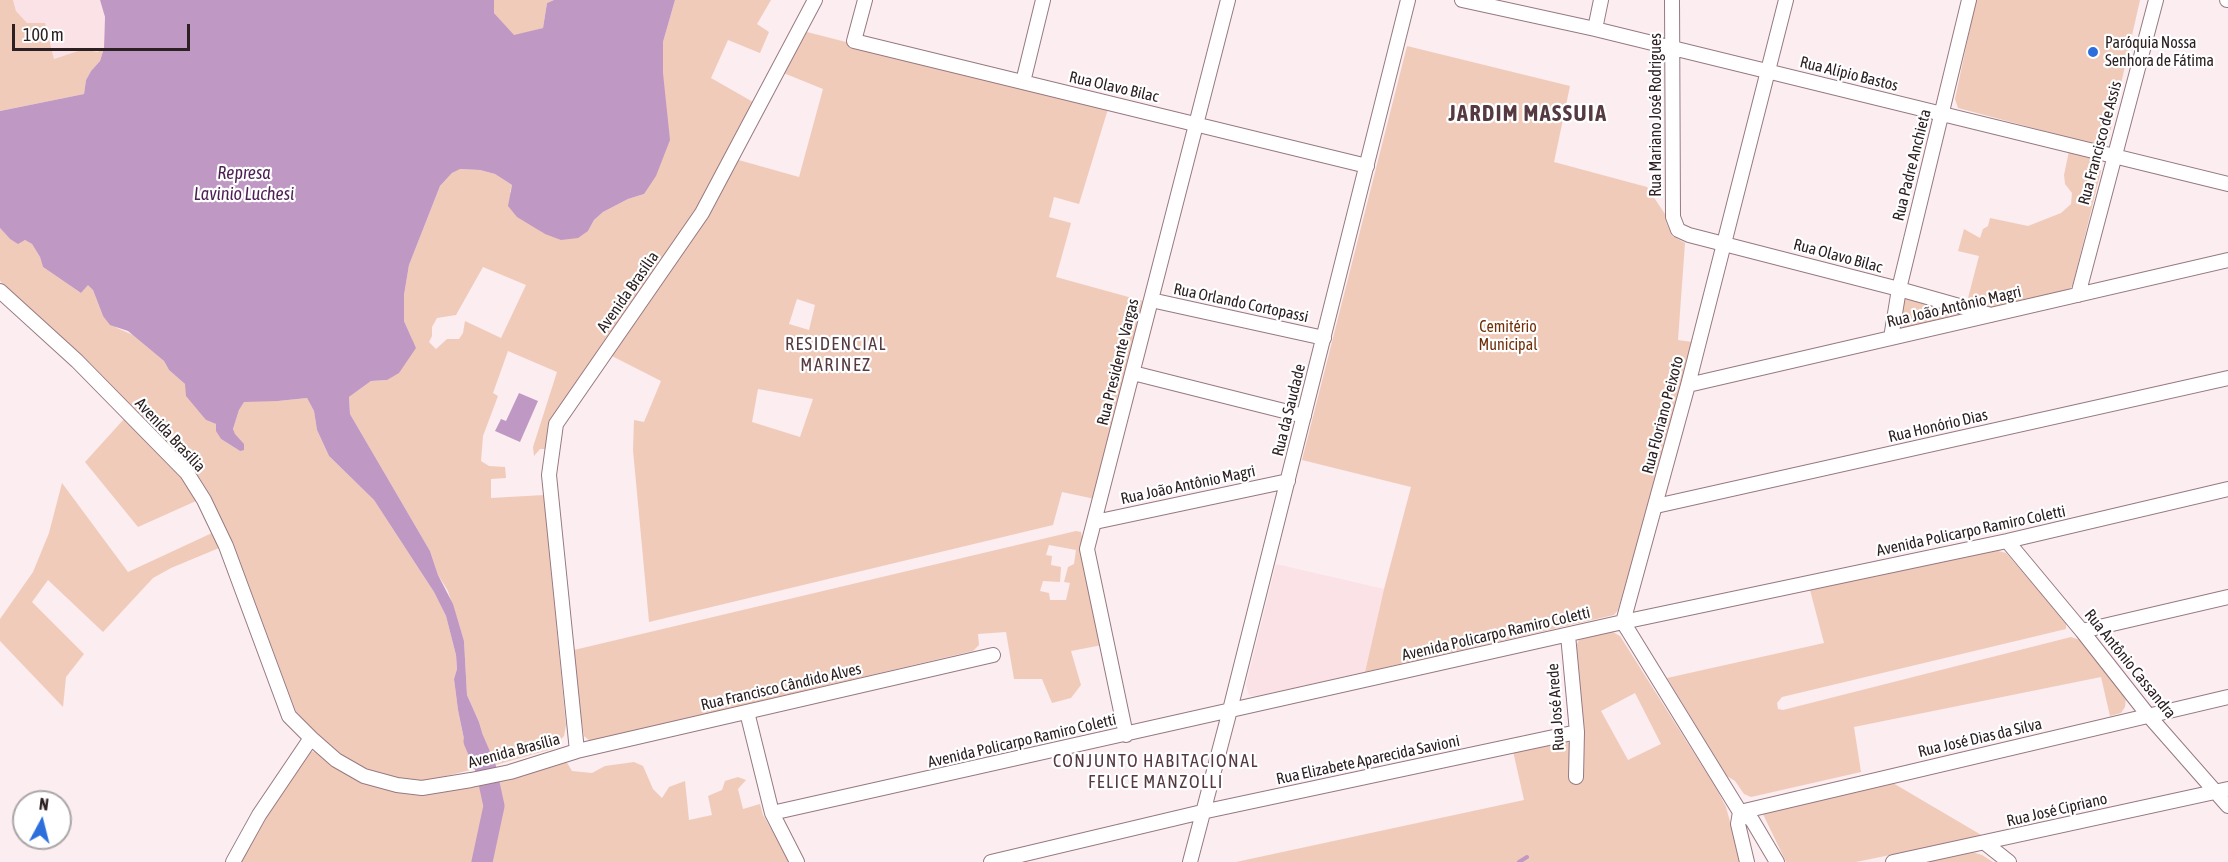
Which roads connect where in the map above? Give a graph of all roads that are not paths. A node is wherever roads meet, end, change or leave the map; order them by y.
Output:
1 (815, 0) edge
2 (865, 0) edge
3 (1043, 0) edge
4 (1228, 0) edge
5 (1408, 0) edge
6 (1462, 0) edge
7 (1601, 0) edge
8 (1672, 0) edge
9 (1786, 0) edge
10 (1969, 0) edge
11 (2156, 0) edge
12 (1595, 29) junction
13 (1672, 48) junction
14 (1769, 72) junction
15 (1023, 82) junction
16 (1942, 114) junction
17 (1196, 123) junction
18 (2113, 156) junction
19 (1366, 166) junction
20 (2228, 184) edge
21 (1678, 230) joint
22 (1724, 244) junction
23 (2227, 265) edge
24 (1899, 289) junction
25 (0, 291) edge
26 (2078, 295) junction
27 (1151, 300) junction
28 (1991, 315) junction
29 (1324, 338) junction
30 (1891, 338) junction
31 (1132, 374) junction
32 (2228, 378) edge
33 (1688, 385) junction
34 (1304, 416) junction
35 (1288, 481) junction
36 (2228, 489) edge
37 (1656, 506) junction
38 (1095, 522) junction
39 (2007, 541) junction
40 (2228, 597) edge
41 (1623, 622) junction
42 (2082, 631) junction
43 (1568, 635) junction
44 (993, 655) dead end
45 (2228, 697) edge
46 (1230, 710) junction
47 (747, 712) junction
48 (2148, 716) junction
49 (1577, 732) junction
50 (1125, 735) junction
51 (311, 738) junction
52 (577, 751) junction
53 (1576, 777) dead end
54 (2222, 790) edge
55 (2228, 806) edge
56 (1202, 812) junction
57 (1740, 812) junction
58 (772, 813) junction
59 (1985, 843) junction
60 (233, 862) edge
61 (797, 862) edge
62 (991, 862) edge
63 (1190, 862) edge
64 (1747, 862) edge
65 (1777, 862) edge
66 (1893, 862) edge
67 (2009, 862) edge

1 - 52 street, Avenida Brasília
2 - 15 street, Rua Olavo Bilac
3 - 15 street
4 - 17 street, Rua Presidente Vargas
5 - 19 street, Rua da Saudade
6 - 12 street, Rua Alípio Bastos
7 - 12 street
8 - 13 street, Rua Mariano José Rodrigues
9 - 14 street, Rua Floriano Peixoto
10 - 16 street, Rua Padre Anchieta
11 - 18 street, Rua Francisco de Assis
12 - 13 street, Rua Alípio Bastos
13 - 14 street, Rua Alípio Bastos
13 - 21 street, Rua Mariano José Rodrigues
14 - 16 street, Rua Alípio Bastos
14 - 22 street, Rua Floriano Peixoto
15 - 17 street, Rua Olavo Bilac
16 - 18 street, Rua Alípio Bastos
16 - 24 street, Rua Padre Anchieta
17 - 19 street, Rua Olavo Bilac
17 - 27 street, Rua Presidente Vargas
18 - 20 street, Rua Alípio Bastos
18 - 26 street, Rua Francisco de Assis
19 - 29 street, Rua da Saudade
21 - 22 street, Rua Olavo Bilac
22 - 24 street, Rua Olavo Bilac
22 - 33 street, Rua Floriano Peixoto
23 - 26 street, Rua João Antônio Magri
24 - 28 street, Rua Olavo Bilac
24 - 30 street, Rua Padre Anchieta
25 - 51 street, Avenida Brasília
26 - 28 street, Rua João Antônio Magri
27 - 29 street, Rua Orlando Cortopassi
27 - 31 street, Rua Presidente Vargas
28 - 30 street, Rua João Antônio Magri
29 - 34 street, Rua da Saudade
30 - 33 street, Rua João Antônio Magri
31 - 34 street
31 - 38 street, Rua Presidente Vargas
32 - 37 street, Rua Honório Dias
33 - 37 street, Rua Floriano Peixoto
34 - 35 street, Rua da Saudade
35 - 38 street, Rua João Antônio Magri
35 - 46 street, Rua da Saudade
36 - 39 street, Avenida Policarpo Ramiro Coletti
37 - 41 street, Rua Floriano Peixoto
38 - 50 street, Rua Presidente Vargas
39 - 41 street, Avenida Policarpo Ramiro Coletti
39 - 42 street, Rua Antônio Cassandra
40 - 42 street
41 - 43 street, Avenida Policarpo Ramiro Coletti
41 - 57 street
42 - 48 street, Rua Antônio Cassandra
43 - 46 street, Avenida Policarpo Ramiro Coletti
43 - 49 street, Rua José Arede
44 - 47 street, Rua Francisco Cândido Alves
45 - 48 street, Rua José Dias da Silva
46 - 50 street, Avenida Policarpo Ramiro Coletti
46 - 56 street, Rua da Saudade
47 - 52 street, Rua Francisco Cândido Alves
47 - 58 street
48 - 54 street, Rua Antônio Cassandra
48 - 57 street, Rua José Dias da Silva
49 - 53 street, Rua José Arede
49 - 56 street, Rua Elizabete Aparecida Savioni
50 - 58 street, Avenida Policarpo Ramiro Coletti
51 - 52 street, Avenida Brasília
51 - 60 street
54 - 55 street, Rua Antônio Cassandra
54 - 59 street, Rua José Cipriano
56 - 62 street, Rua Elizabete Aparecida Savioni
56 - 63 street, Rua da Saudade
57 - 64 street
57 - 65 street
58 - 61 street
59 - 66 street, Rua José Cipriano
59 - 67 street

